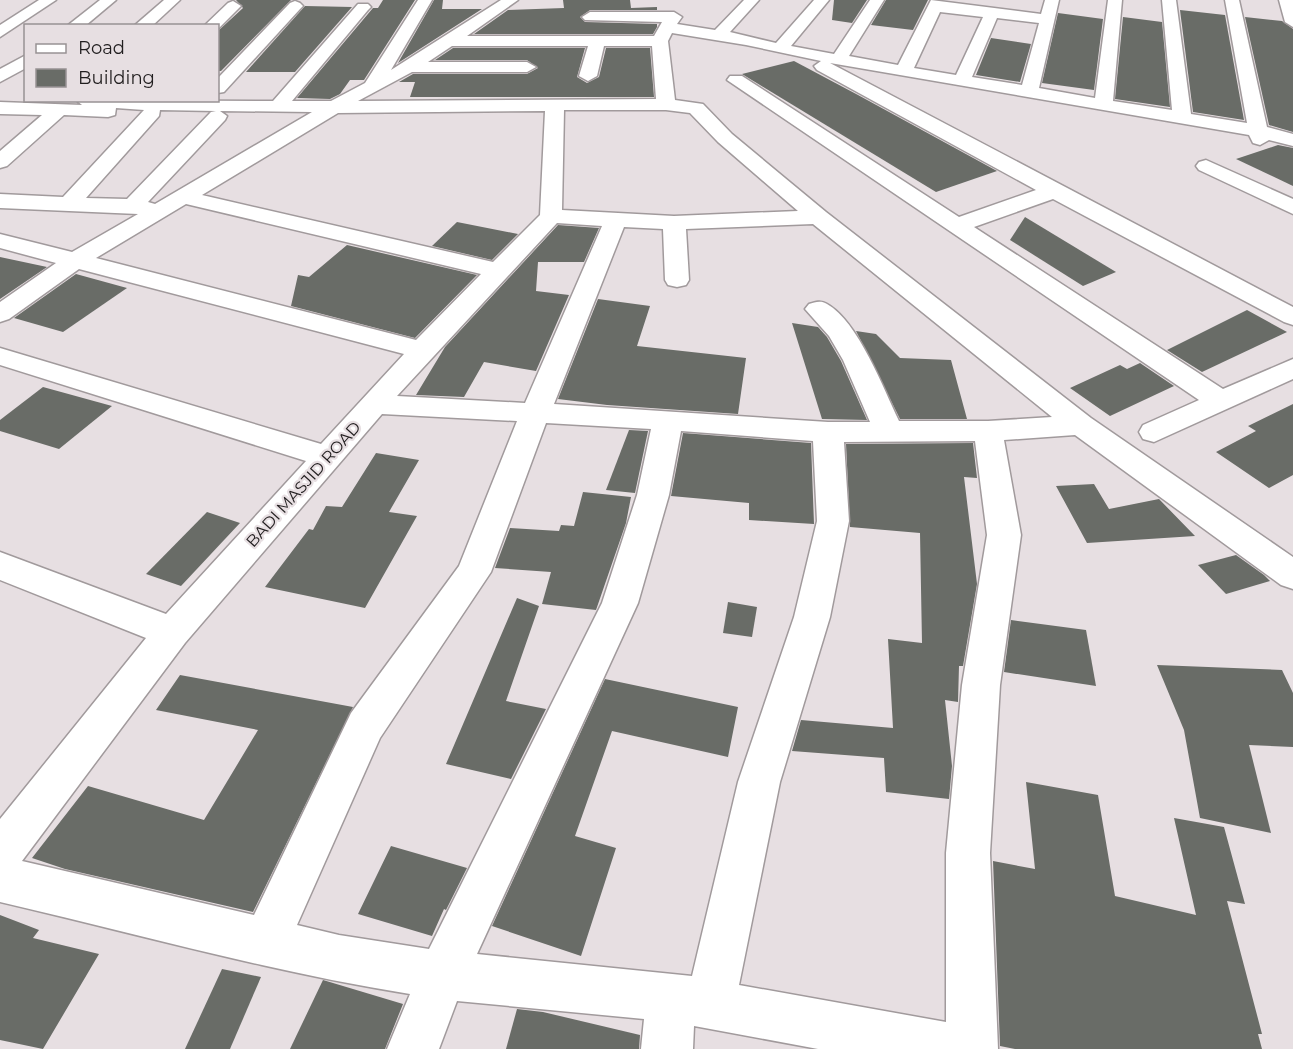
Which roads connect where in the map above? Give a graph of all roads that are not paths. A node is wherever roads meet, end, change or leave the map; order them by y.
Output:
1 (49, 0) edge
2 (109, 0) edge
3 (173, 0) edge
4 (425, 0) edge
5 (667, 0) edge
6 (752, 0) edge
7 (822, 0) edge
8 (877, 0) edge
9 (1052, 0) edge
10 (1115, 0) edge
11 (1169, 0) edge
12 (1232, 0) edge
13 (1286, 0) edge
14 (502, 2) edge
15 (935, 3) edge
16 (233, 6) dead end
17 (295, 6) dead end
18 (686, 6) dead end
19 (363, 7) dead end
20 (992, 13) junction
21 (590, 17) dead end
22 (1047, 19) junction
23 (1293, 22) edge
24 (78, 24) edge
25 (144, 24) edge
26 (214, 24) edge
27 (667, 28) junction
28 (0, 32) edge
29 (719, 35) junction
30 (448, 41) junction
31 (597, 41) junction
32 (780, 50) junction
33 (840, 58) junction
34 (24, 61) edge
35 (819, 63) dead end
36 (409, 67) junction
37 (527, 67) dead end
38 (904, 71) junction
39 (588, 76) dead end
40 (0, 77) edge
41 (736, 80) dead end
42 (962, 81) junction
43 (373, 85) junction
44 (219, 87) edge
45 (1029, 92) junction
46 (0, 97) edge
47 (24, 98) edge
48 (128, 102) edge
49 (555, 103) junction
50 (666, 104) junction
51 (1103, 104) junction
52 (279, 105) junction
53 (208, 107) edge
54 (334, 107) junction
55 (0, 108) edge
56 (60, 110) junction
57 (152, 112) junction
58 (1182, 118) junction
59 (307, 124) junction
60 (1260, 134) junction
61 (1293, 140) edge
62 (0, 162) edge
63 (1206, 166) dead end
64 (1054, 190) junction
65 (184, 197) junction
66 (0, 201) edge
67 (69, 203) junction
68 (133, 206) junction
69 (1293, 207) edge
70 (159, 211) junction
71 (552, 216) junction
72 (818, 217) junction
73 (616, 219) junction
74 (674, 223) junction
75 (958, 225) junction
76 (0, 241) edge
77 (75, 260) junction
78 (499, 271) junction
79 (676, 280) dead end
80 (818, 309) dead end
81 (0, 314) edge
82 (1293, 317) edge
83 (422, 350) junction
84 (0, 356) edge
85 (1293, 368) edge
86 (1221, 401) junction
87 (375, 404) junction
88 (535, 414) junction
89 (668, 420) junction
90 (1081, 425) junction
91 (828, 432) junction
92 (889, 432) junction
93 (988, 432) junction
94 (1154, 432) dead end
95 (326, 456) junction
96 (0, 566) edge
97 (1293, 575) edge
98 (172, 632) junction
99 (0, 854) edge
100 (0, 879) edge
101 (265, 943) junction
102 (442, 975) junction
103 (691, 1000) junction
104 (412, 1049) edge
105 (667, 1049) edge
106 (956, 1049) edge
107 (972, 1049) edge

1 - 28 street
2 - 24 street
3 - 25 street
4 - 43 street
5 - 27 street
6 - 29 street
7 - 32 street
8 - 33 street
9 - 22 street
10 - 51 street
11 - 58 street
12 - 60 street
13 - 23 street
14 - 30 street
15 - 20 street
15 - 38 street
16 - 26 street
17 - 44 street
18 - 27 street
19 - 52 street
20 - 22 street
20 - 42 street
21 - 27 street
22 - 45 street
27 - 29 street
27 - 31 street
27 - 50 street
29 - 32 street
30 - 31 street
30 - 36 street
31 - 39 street
32 - 33 street
33 - 38 street
34 - 40 street
35 - 64 street
36 - 37 street
36 - 43 street
38 - 42 street
41 - 75 street
42 - 45 street
43 - 54 street
45 - 51 street
46 - 47 street
48 - 53 street
49 - 50 street
49 - 54 street
49 - 71 street
50 - 72 street
51 - 58 street
52 - 53 street
52 - 54 street
53 - 57 street
53 - 59 street
53 - 68 street
54 - 59 street
55 - 56 street
56 - 57 street
56 - 62 street
57 - 67 street
58 - 60 street
59 - 65 street
60 - 61 street
63 - 69 street
64 - 75 street
64 - 82 street
65 - 70 street
65 - 78 street
66 - 67 street
67 - 68 street
68 - 70 street
70 - 77 street
71 - 73 street
71 - 78 street, BADI MASJID ROAD
72 - 74 street
72 - 90 street
73 - 74 street
73 - 88 street
74 - 79 street
75 - 86 street
76 - 77 street
77 - 81 street
77 - 83 street
78 - 83 street, BADI MASJID ROAD
80 - 92 street
83 - 87 street, BADI MASJID ROAD
84 - 95 street
85 - 86 street
86 - 94 street
87 - 88 street
87 - 95 street, BADI MASJID ROAD
88 - 89 street
88 - 101 street
89 - 91 street
89 - 102 street
90 - 93 street
90 - 97 street
91 - 92 street
91 - 103 street
92 - 93 street
93 - 107 street
95 - 98 street, BADI MASJID ROAD
96 - 98 street
98 - 99 street, BADI MASJID ROAD
100 - 101 street
101 - 102 street
102 - 103 street
102 - 104 street
103 - 105 street
103 - 106 street

